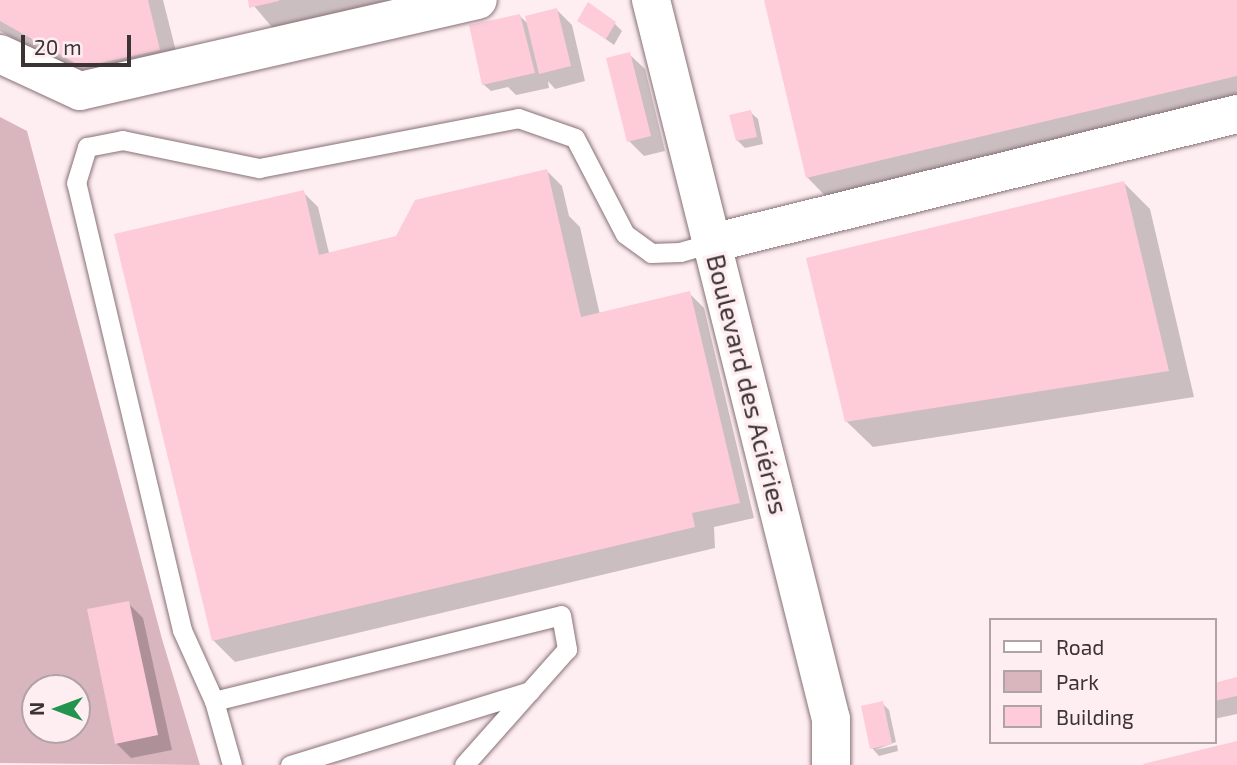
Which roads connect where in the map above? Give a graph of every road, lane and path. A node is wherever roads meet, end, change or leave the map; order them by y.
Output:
1 (478, 0) edge
2 (651, 0) edge
3 (0, 54) edge
4 (1237, 114) edge
5 (712, 243) junction
6 (531, 690) junction
7 (214, 701) junction
8 (831, 719) junction
9 (232, 765) edge
10 (290, 765) edge
11 (464, 765) edge
12 (831, 765) edge
13 (851, 765) edge

1 - 3 street
2 - 5 street
4 - 5 street, Boulevard des Aciéries
5 - 7 lane
5 - 8 street, Boulevard des Aciéries
6 - 7 lane
6 - 10 lane
6 - 11 lane
7 - 9 lane
8 - 12 street, Boulevard des Aciéries
8 - 13 street

